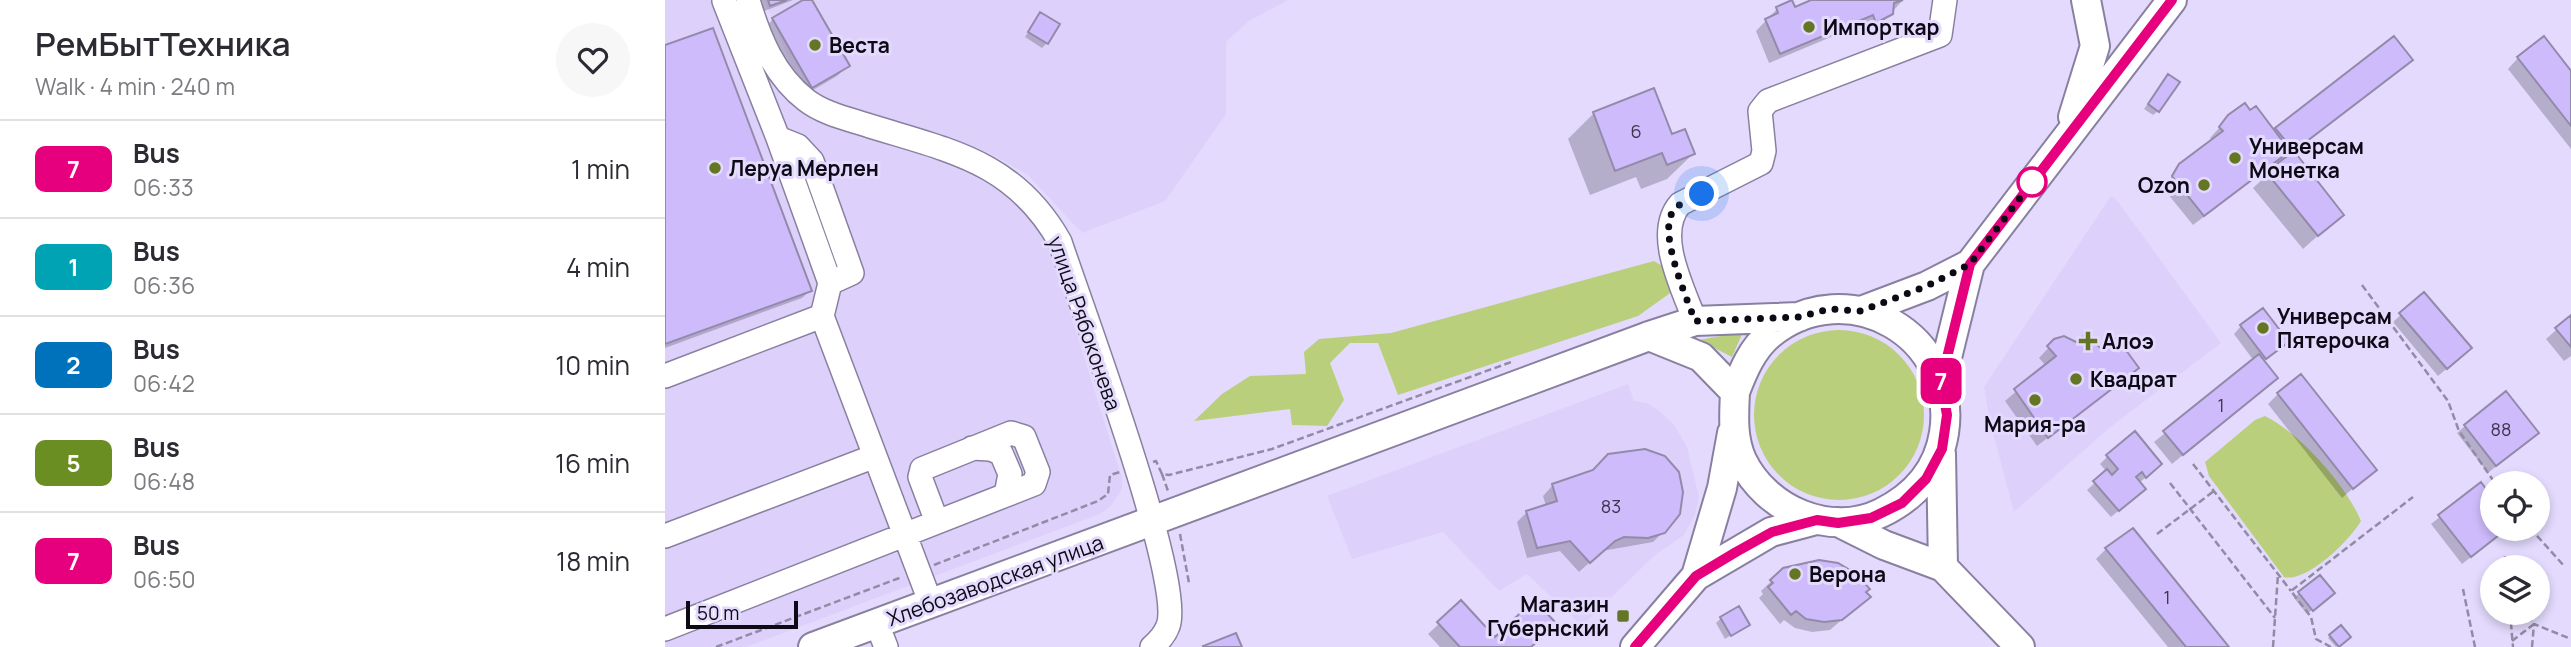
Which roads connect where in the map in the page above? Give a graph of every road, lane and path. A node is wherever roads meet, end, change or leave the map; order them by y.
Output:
1 (748, 0) edge
2 (1945, 0) edge
3 (2086, 0) edge
4 (2172, 0) edge
5 (724, 1) edge
6 (2069, 133) junction
7 (1970, 264) junction
8 (2362, 285) dead end
9 (1861, 311) junction
10 (821, 316) junction
11 (1799, 317) junction
12 (1695, 321) junction
13 (1649, 336) junction
14 (1514, 361) dead end
15 (665, 376) edge
16 (1941, 382) junction
17 (1735, 392) junction
18 (1733, 427) junction
19 (1942, 449) junction
20 (875, 456) junction
21 (2193, 464) dead end
22 (1135, 468) junction
23 (2487, 471) edge
24 (2171, 483) dead end
25 (2214, 491) junction
26 (2413, 497) dead end
27 (2190, 509) junction
28 (1165, 517) junction
29 (1827, 521) junction
30 (937, 522) junction
31 (905, 534) junction
32 (2157, 534) dead end
33 (665, 537) edge
34 (2541, 541) edge
35 (1943, 567) junction
36 (2565, 568) dead end
37 (919, 570) junction
38 (2278, 574) junction
39 (1696, 576) junction
40 (2463, 589) dead end
41 (2291, 591) junction
42 (931, 604) junction
43 (2275, 618) junction
44 (2511, 625) edge
45 (2533, 625) edge
46 (2534, 625) edge
47 (2536, 625) edge
48 (665, 629) edge
49 (882, 635) edge
50 (2571, 639) edge
51 (2512, 641) junction
52 (716, 647) edge
53 (813, 647) edge
54 (1152, 647) edge
55 (1635, 647) edge
56 (2019, 647) edge
57 (2273, 647) edge
58 (2330, 647) edge
59 (2475, 647) edge
60 (2513, 647) edge
61 (2532, 647) edge

1 - 22 street, улица Рябоконева
2 - 12 street
3 - 6 main road
4 - 6 main road
5 - 10 street
6 - 7 main road
7 - 9 main road
7 - 16 main road
8 - 23 path
9 - 11 main road
9 - 16 main road
10 - 15 street
10 - 20 street
11 - 12 main road
11 - 17 main road
12 - 13 main road
13 - 17 main road
13 - 28 main road, Хлебозаводская улица
14 - 22 path
16 - 19 main road
17 - 18 main road
18 - 29 main road
18 - 39 main road
19 - 29 main road
19 - 35 main road
20 - 31 street
20 - 33 street
21 - 25 path
22 - 28 street, улица Рябоконева
22 - 37 path
24 - 27 path
25 - 27 path
25 - 38 path
26 - 41 path
27 - 32 path
27 - 43 path
28 - 42 main road, Хлебозаводская улица
28 - 54 street, улица Рябоконева
29 - 35 main road
29 - 39 main road
30 - 30 street
30 - 31 street
31 - 37 street
31 - 48 street
34 - 36 path
35 - 56 main road
37 - 42 street
37 - 52 path
38 - 41 path
38 - 43 path
39 - 55 main road
40 - 59 path
41 - 58 path
42 - 49 main road, Хлебозаводская улица
43 - 57 path
44 - 51 path
45 - 51 path
46 - 61 path
47 - 50 path
49 - 53 main road, Хлебозаводская улица
51 - 60 path

